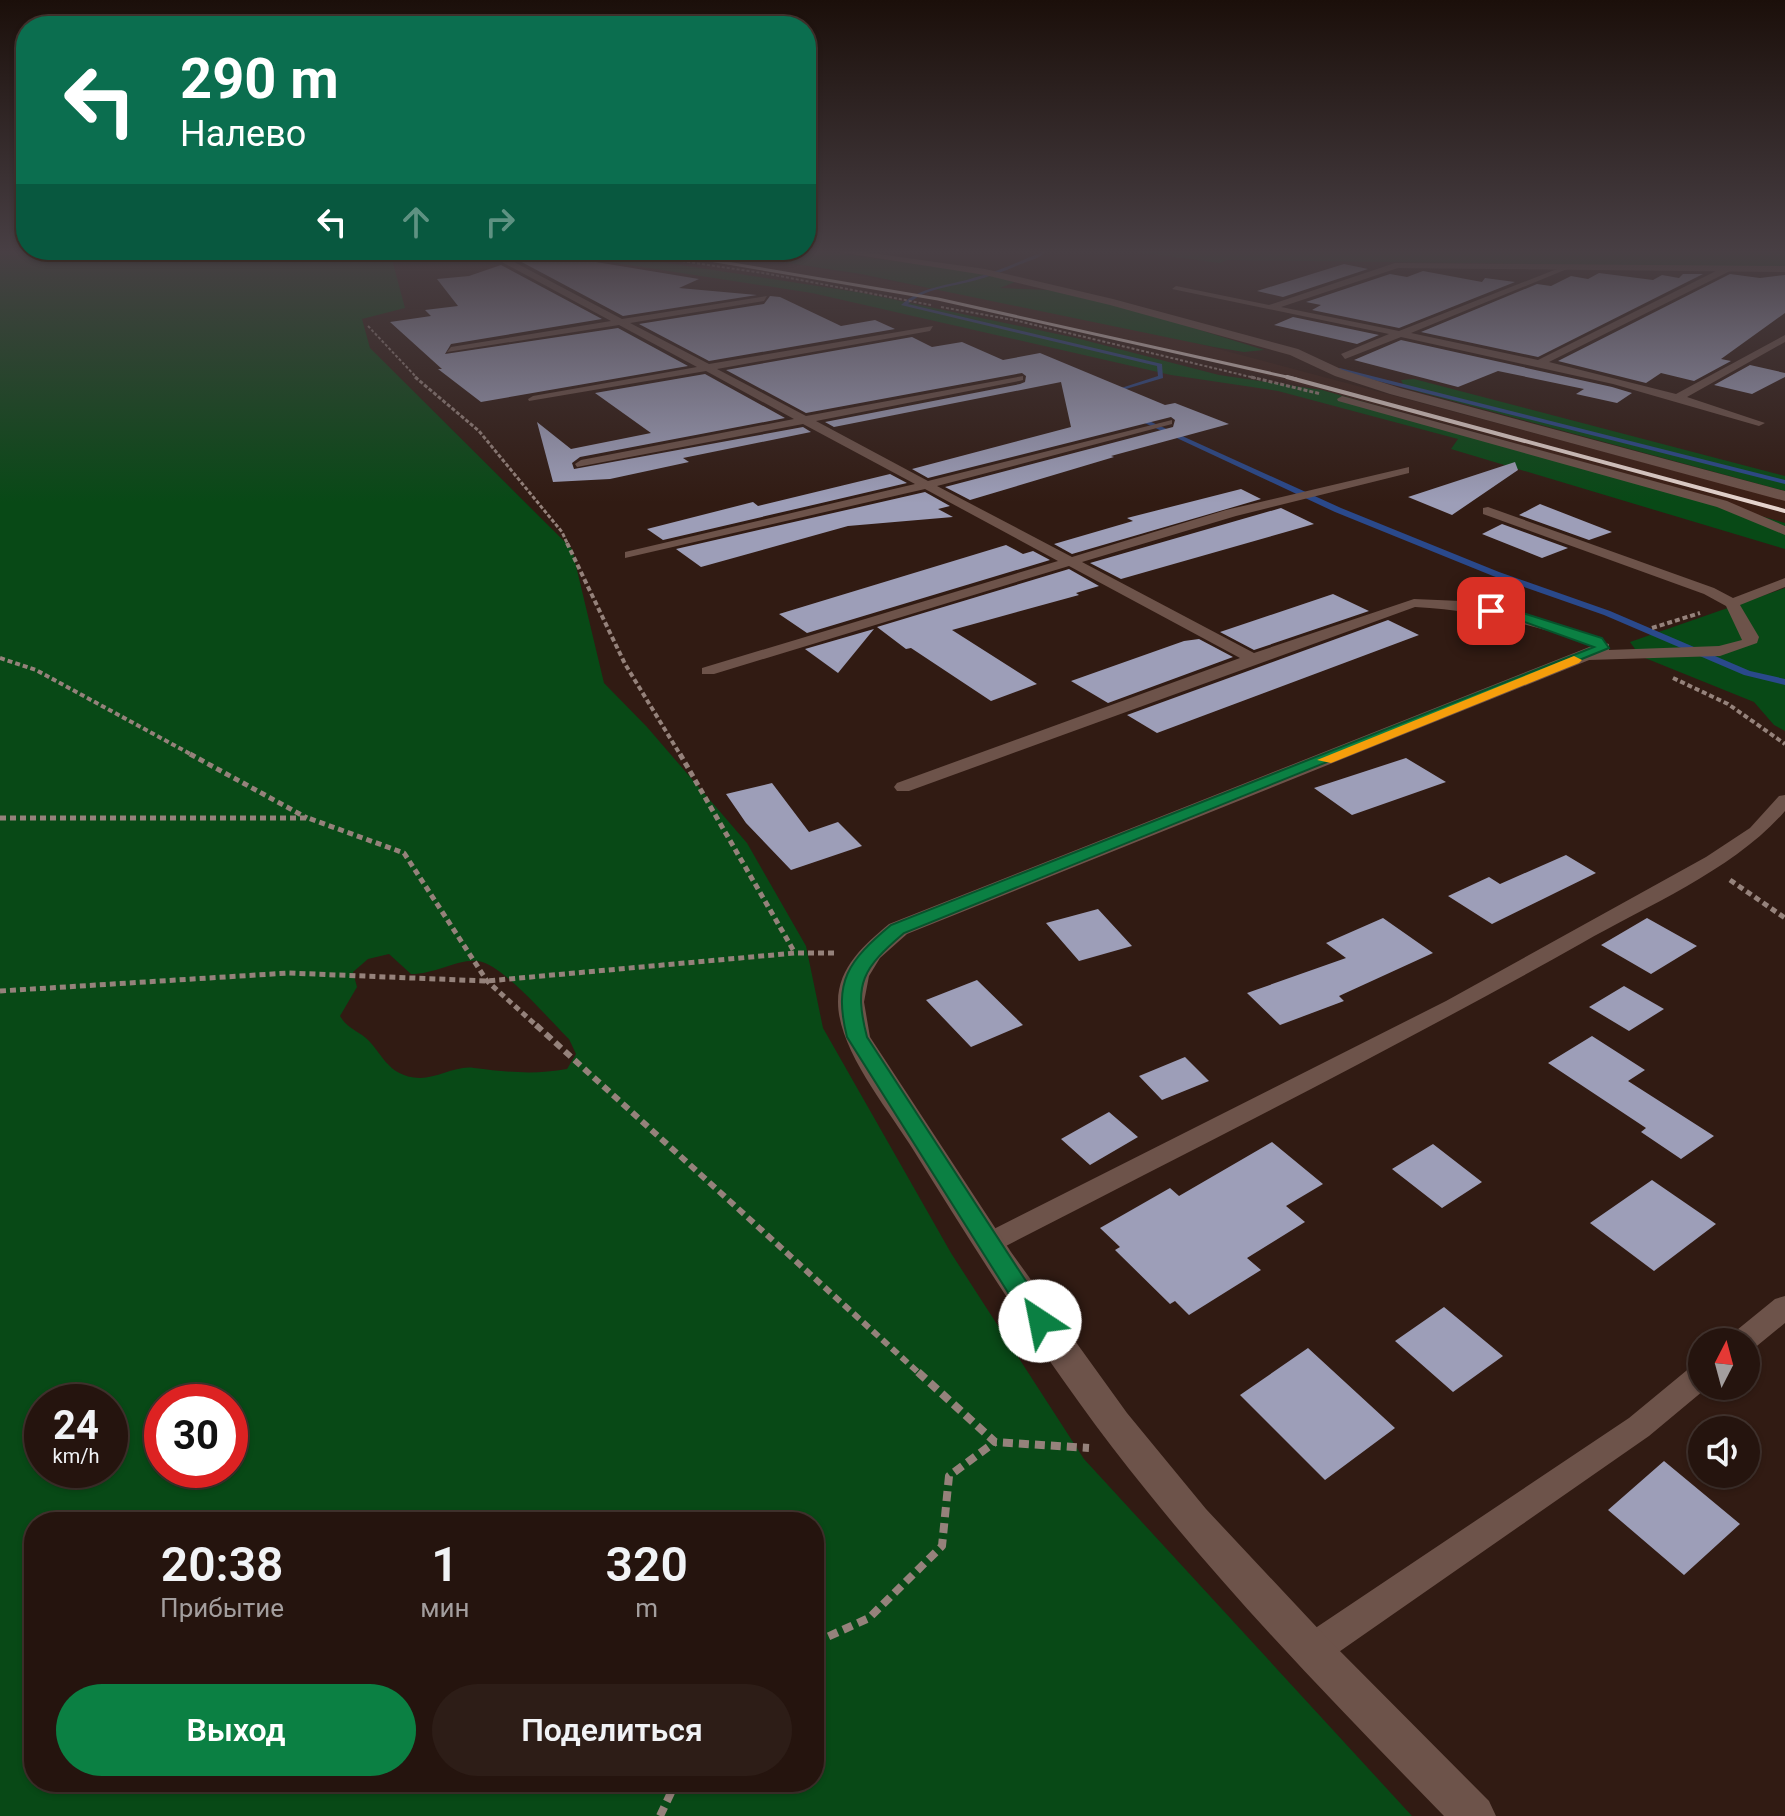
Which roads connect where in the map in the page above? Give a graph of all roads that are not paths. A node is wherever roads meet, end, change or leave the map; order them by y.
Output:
1 (551, 334) edge
2 (646, 334) edge
3 (897, 334) edge
4 (1228, 334) edge
5 (1398, 334) joint
6 (1598, 334) edge
7 (1785, 338) edge
8 (451, 350) dead end
9 (1345, 356) dead end
10 (1537, 364) junction
11 (707, 367) junction
12 (1019, 378) dead end
13 (1679, 397) junction
14 (533, 399) dead end
15 (1342, 399) road end
16 (806, 420) junction
17 (1168, 422) dead end
18 (1759, 423) dead end
19 (581, 464) dead end
20 (1405, 470) dead end
21 (925, 485) junction
22 (1785, 496) edge
23 (1488, 511) dead end
24 (1785, 531) edge
25 (630, 555) dead end
26 (1066, 562) junction
27 (1785, 582) edge
28 (1732, 603) junction
29 (1595, 652) junction
30 (1253, 659) junction
31 (708, 671) dead end
32 (903, 787) dead end
33 (1785, 800) edge
34 (987, 1244) junction
35 (1785, 1307) edge
36 (1759, 1328) edge
37 (1688, 1387) edge
38 (1311, 1651) junction
39 (1474, 1816) edge

1 - 8 lane
2 - 11 lane
3 - 11 lane
4 - 22 street
5 - 9 lane
5 - 10 lane
6 - 10 lane
7 - 13 lane
10 - 13 lane
11 - 14 lane
11 - 16 lane
12 - 16 lane
13 - 18 lane
15 - 24 lane
16 - 19 lane
16 - 21 lane
17 - 21 lane
20 - 26 lane
21 - 25 lane
21 - 26 lane
23 - 28 lane
26 - 30 lane
26 - 31 lane
27 - 28 lane
28 - 29 lane
29 - 30 lane
29 - 34 street
30 - 32 lane
33 - 34 lane
34 - 38 street
35 - 36 lane
37 - 38 lane
38 - 39 street

